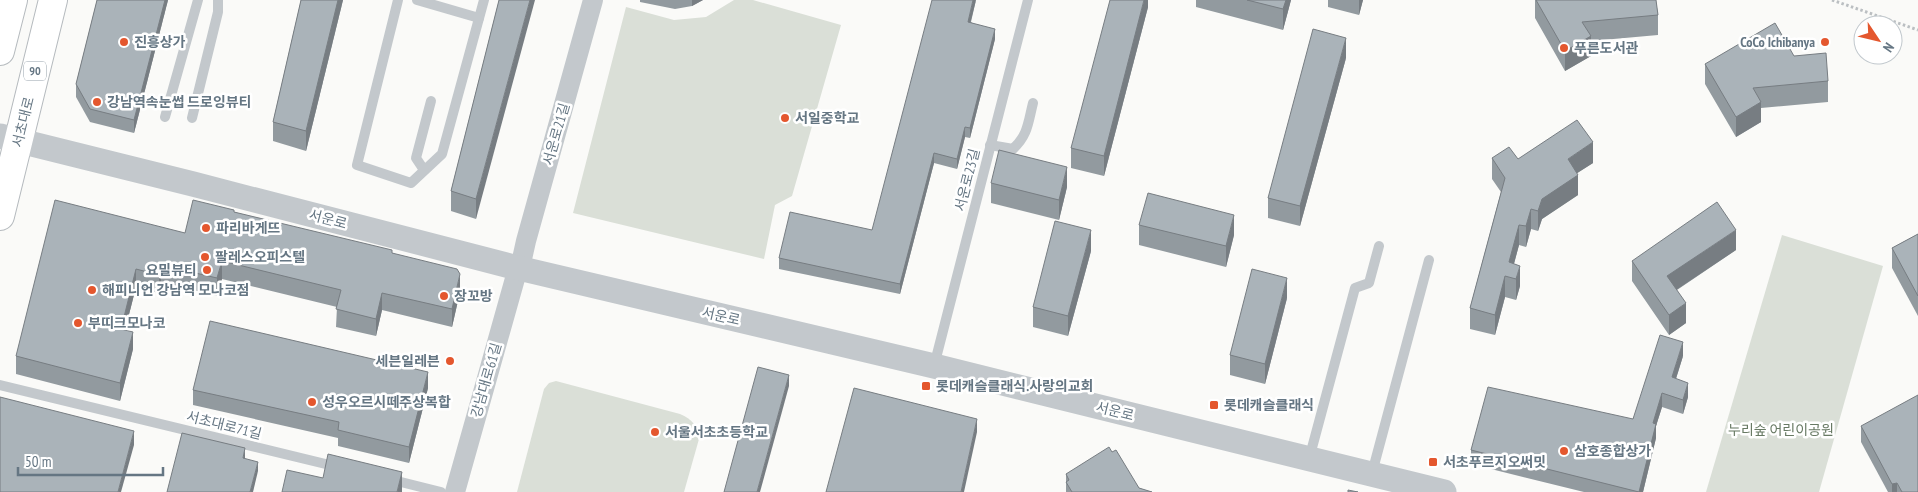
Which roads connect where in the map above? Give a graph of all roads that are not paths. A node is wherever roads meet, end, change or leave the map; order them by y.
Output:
1 (13, 0) edge
2 (53, 0) edge
3 (198, 0) edge
4 (218, 0) edge
5 (398, 0) edge
6 (417, 0) edge
7 (484, 0) edge
8 (593, 0) edge
9 (1028, 0) edge
10 (479, 18) junction
11 (0, 52) edge
12 (431, 101) dead end
13 (1033, 103) dead end
14 (165, 116) dead end
15 (192, 118) dead end
16 (9, 139) edge
17 (990, 145) junction
18 (424, 170) junction
19 (0, 216) edge
20 (1379, 246) dead end
21 (1429, 260) dead end
22 (520, 268) junction
23 (934, 366) junction
24 (0, 385) edge
25 (1309, 459) junction
26 (352, 470) edge
27 (1371, 474) junction
28 (380, 477) edge
29 (441, 492) edge
30 (455, 492) edge
31 (1444, 492) edge

1 - 11 main road
2 - 16 main road, 서초대로 / 90
3 - 14 lane
4 - 15 lane
5 - 18 lane
6 - 10 lane
7 - 10 lane
8 - 22 street, 서운로21길
9 - 17 lane, 서운로23길
10 - 18 lane
12 - 18 lane
13 - 17 lane
16 - 19 main road, 서초대로 / 90
16 - 22 street, 서운로
17 - 23 lane, 서운로23길
20 - 25 lane
21 - 27 lane
22 - 23 street, 서운로
22 - 30 street, 강남대로61길
23 - 25 street, 서운로
24 - 26 lane, 서초대로71길
25 - 27 street, 서운로
27 - 31 street, 서운로
28 - 29 lane

